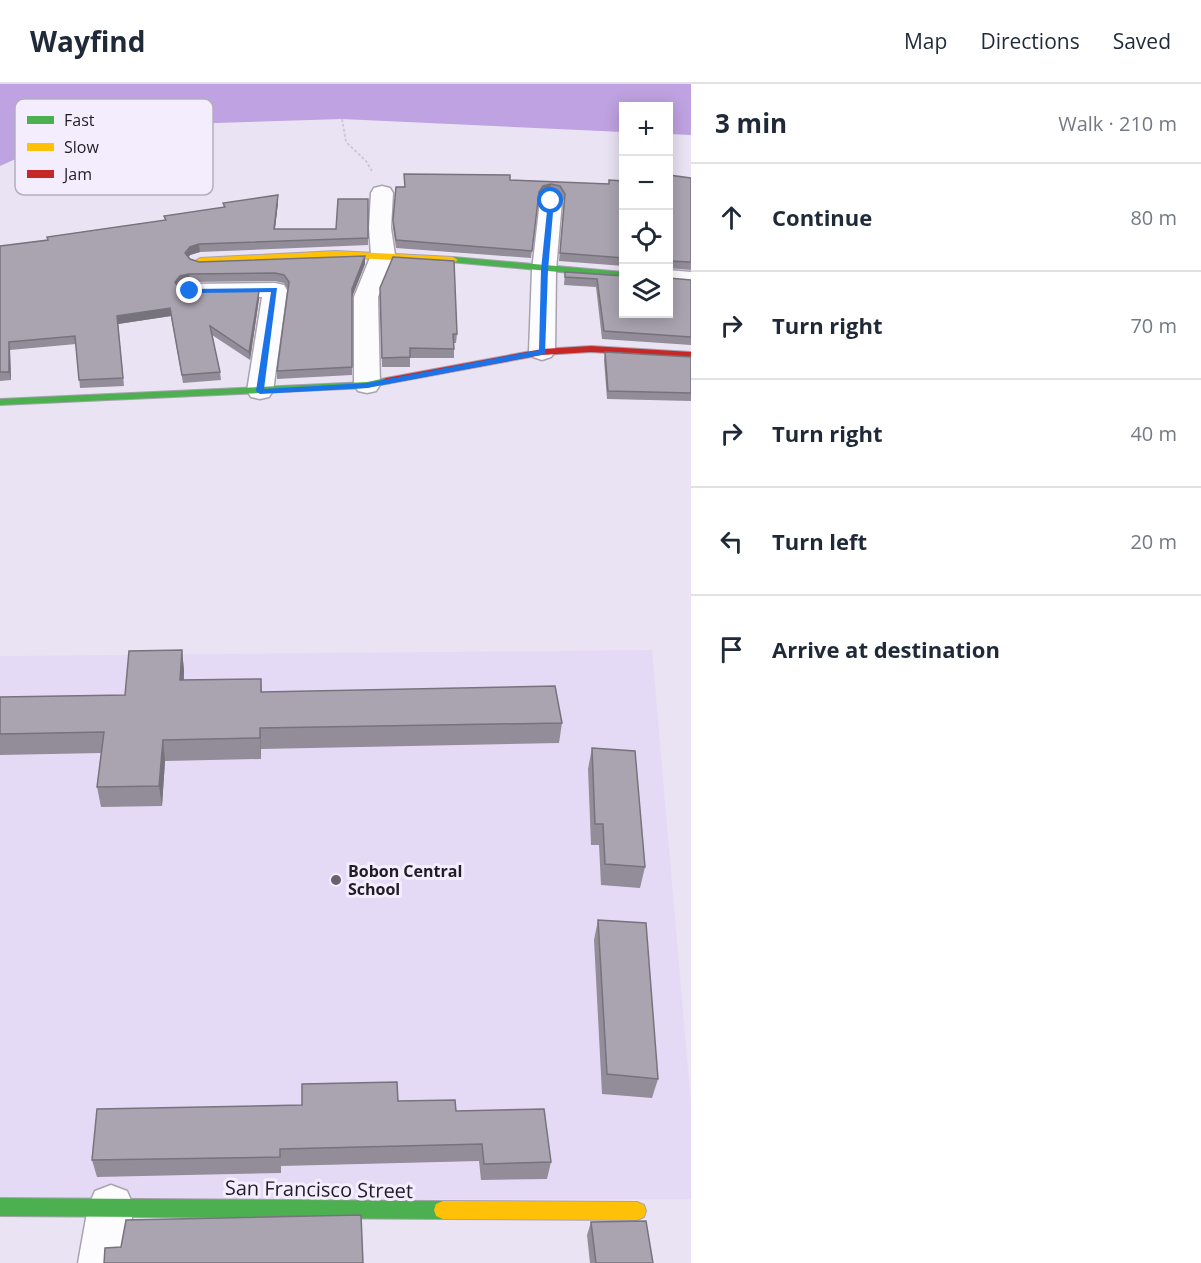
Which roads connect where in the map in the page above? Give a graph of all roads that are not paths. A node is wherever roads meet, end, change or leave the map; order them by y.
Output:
1 (382, 193) road end
2 (551, 201) dead end
3 (383, 255) junction
4 (200, 261) edge
5 (544, 270) junction
6 (619, 275) edge
7 (673, 278) edge
8 (691, 279) edge
9 (190, 291) edge
10 (542, 352) junction
11 (691, 355) edge
12 (367, 385) junction
13 (260, 391) junction
14 (0, 402) edge
15 (0, 1207) edge
16 (111, 1207) junction
17 (637, 1211) dead end
18 (101, 1263) edge

1 - 3 street
2 - 5 street
3 - 4 street
3 - 5 street
3 - 12 street
5 - 6 street
5 - 10 street
7 - 8 street
9 - 13 street
10 - 11 street
10 - 12 street
12 - 13 street
13 - 14 street
15 - 16 street, San Francisco Street
16 - 17 street, San Francisco Street
16 - 18 street

